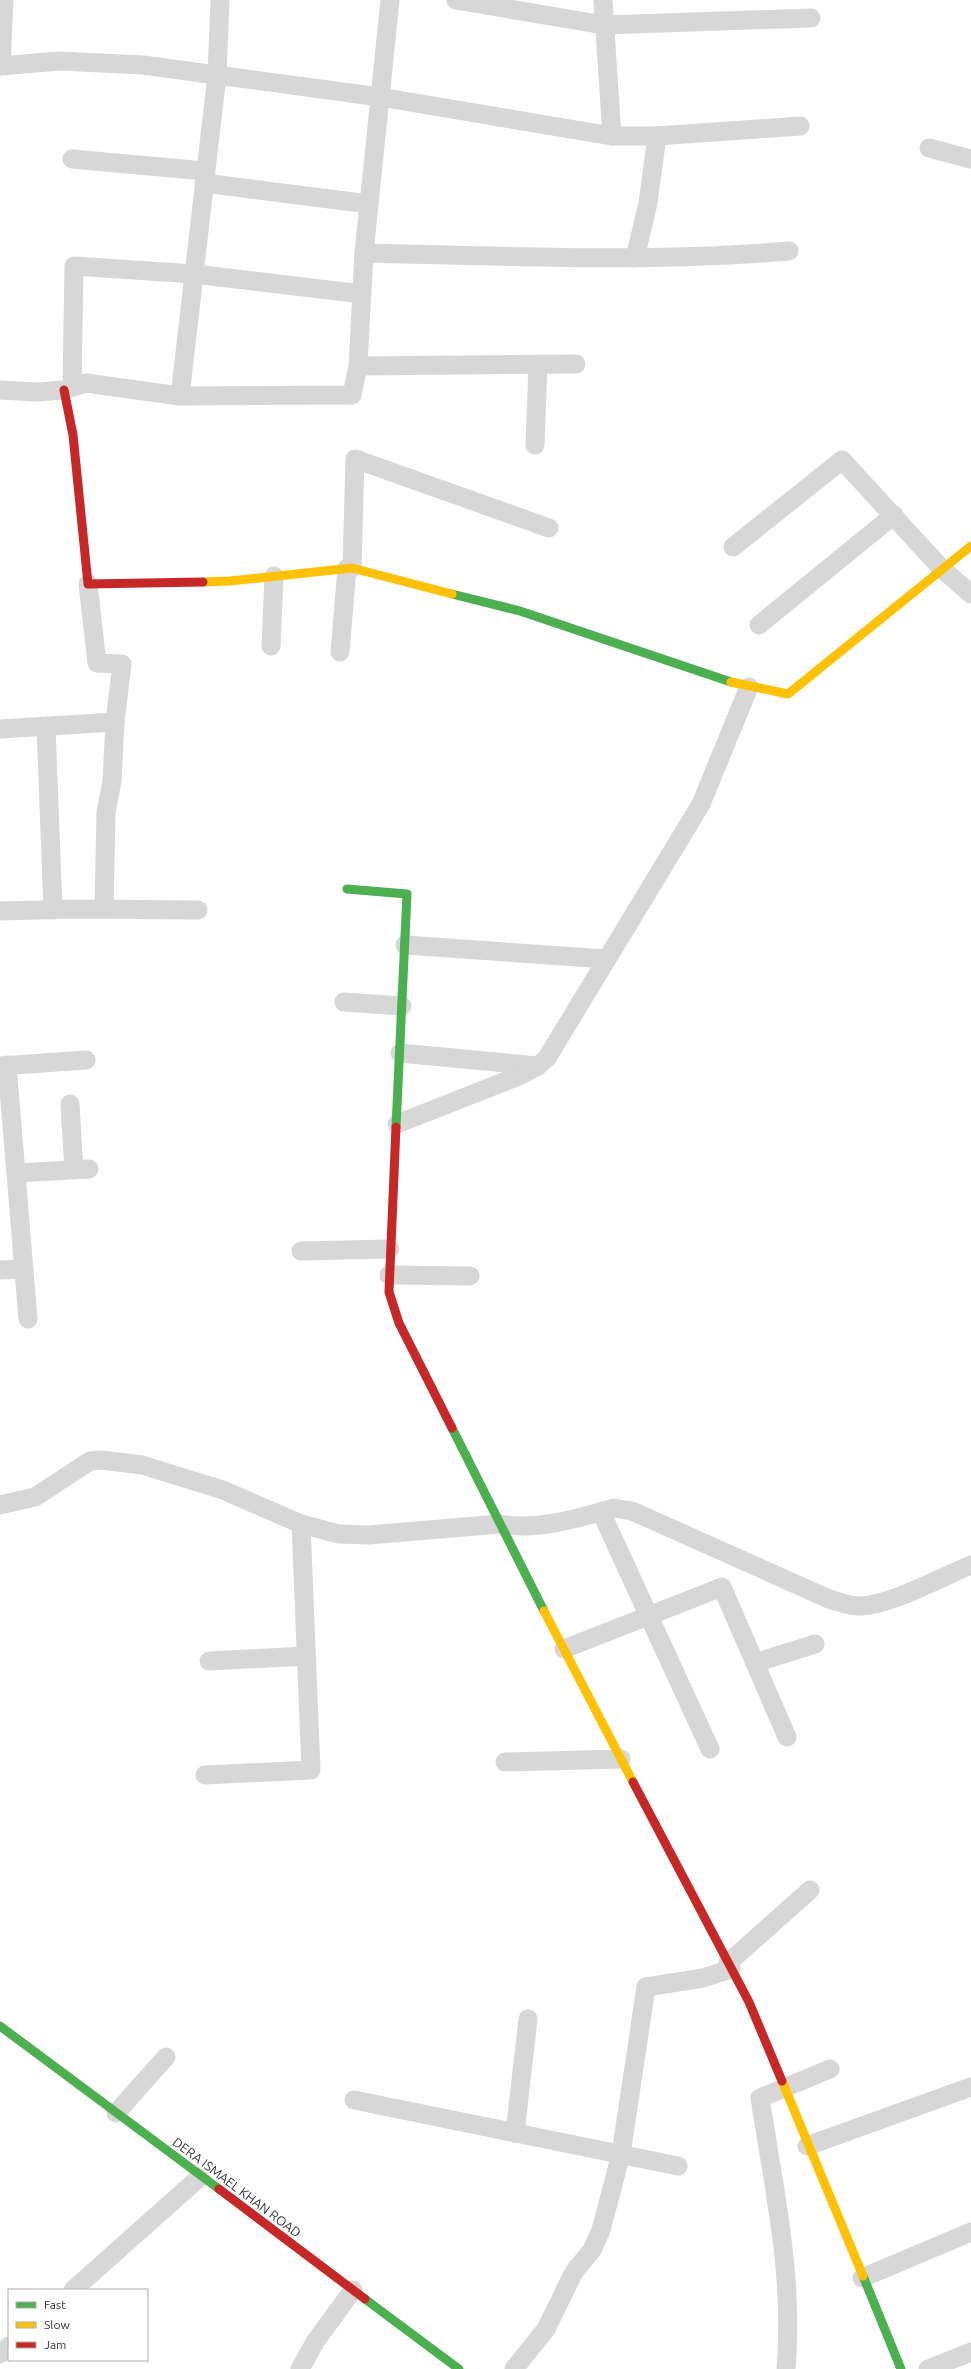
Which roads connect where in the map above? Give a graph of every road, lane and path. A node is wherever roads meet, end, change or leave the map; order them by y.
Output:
1 (4, 0) edge
2 (220, 0) edge
3 (390, 0) edge
4 (456, 0) edge
5 (603, 0) edge
6 (811, 18) dead end
7 (604, 25) junction
8 (0, 66) edge
9 (217, 75) junction
10 (380, 97) junction
11 (800, 126) dead end
12 (612, 136) junction
13 (657, 136) junction
14 (929, 148) dead end
15 (72, 159) dead end
16 (971, 159) edge
17 (205, 177) junction
18 (369, 204) junction
19 (789, 251) dead end
20 (364, 253) junction
21 (635, 258) junction
22 (194, 274) junction
23 (362, 294) junction
24 (538, 364) junction
25 (576, 364) dead end
26 (358, 366) junction
27 (68, 389) junction
28 (0, 390) edge
29 (180, 396) junction
30 (535, 445) dead end
31 (894, 515) junction
32 (549, 528) dead end
33 (971, 546) edge
34 (733, 548) dead end
35 (349, 568) junction
36 (942, 569) junction
37 (274, 576) junction
38 (88, 584) junction
39 (971, 594) edge
40 (759, 625) dead end
41 (271, 646) dead end
42 (340, 652) dead end
43 (749, 687) junction
44 (115, 722) junction
45 (46, 726) junction
46 (0, 729) edge
47 (347, 889) dead end
48 (104, 909) junction
49 (52, 910) junction
50 (198, 910) dead end
51 (0, 911) edge
52 (405, 945) junction
53 (606, 959) junction
54 (344, 1002) dead end
55 (402, 1006) junction
56 (400, 1053) junction
57 (86, 1060) dead end
58 (3, 1066) edge
59 (538, 1066) junction
60 (70, 1104) dead end
61 (397, 1124) junction
62 (16, 1174) junction
63 (390, 1249) junction
64 (301, 1251) dead end
65 (24, 1269) junction
66 (0, 1270) edge
67 (389, 1275) junction
68 (470, 1276) dead end
69 (28, 1319) dead end
70 (0, 1505) edge
71 (601, 1512) junction
72 (301, 1524) junction
73 (500, 1524) junction
74 (971, 1564) edge
75 (649, 1616) junction
76 (815, 1644) dead end
77 (564, 1649) junction
78 (306, 1656) junction
79 (209, 1661) dead end
80 (755, 1663) junction
81 (787, 1737) dead end
82 (710, 1749) dead end
83 (621, 1760) junction
84 (505, 1762) dead end
85 (205, 1775) dead end
86 (810, 1890) dead end
87 (730, 1966) junction
88 (528, 2019) dead end
89 (0, 2026) edge
90 (166, 2057) dead end
91 (830, 2069) dead end
92 (971, 2087) edge
93 (783, 2088) junction
94 (354, 2100) dead end
95 (116, 2113) junction
96 (515, 2133) junction
97 (807, 2146) junction
98 (621, 2154) junction
99 (678, 2166) dead end
100 (201, 2176) junction
101 (971, 2232) edge
102 (862, 2278) junction
103 (74, 2289) edge
104 (353, 2290) junction
105 (8, 2347) edge
106 (971, 2352) edge
107 (0, 2354) edge
108 (300, 2369) edge
109 (459, 2369) edge
110 (514, 2369) edge
111 (786, 2369) edge
112 (901, 2369) edge
113 (928, 2369) edge

1 - 8 street
2 - 9 street
3 - 10 street
4 - 7 street
5 - 7 street
6 - 7 street
7 - 12 street
8 - 9 street
9 - 10 street
9 - 17 street
10 - 12 street
10 - 18 street
11 - 13 street
12 - 13 street
13 - 21 street
14 - 16 street
15 - 17 street
17 - 18 street
17 - 22 street
18 - 20 street
19 - 21 street
20 - 21 street
20 - 23 street
22 - 23 street
22 - 27 street
22 - 29 street
23 - 26 street
24 - 25 street
24 - 26 street
24 - 30 street
26 - 29 street
27 - 28 street
27 - 29 street
27 - 38 main road
31 - 34 street
31 - 36 street
31 - 40 street
32 - 35 street
33 - 36 main road
35 - 37 main road
35 - 42 street
35 - 43 main road
36 - 39 street
36 - 43 main road
37 - 38 main road
37 - 41 street
38 - 44 street
43 - 53 street
44 - 45 street
44 - 48 street
45 - 46 street
45 - 49 street
47 - 52 main road
48 - 49 street
48 - 50 street
49 - 51 street
52 - 53 street
52 - 55 main road
53 - 59 street
54 - 55 street
55 - 56 main road
56 - 59 street
56 - 61 main road
57 - 58 street
58 - 62 street
59 - 61 street
60 - 62 street
61 - 63 main road
62 - 65 street
63 - 64 street
63 - 67 main road
65 - 66 street
65 - 69 street
67 - 68 street
67 - 73 main road
70 - 72 street
71 - 73 street
71 - 74 street
71 - 75 street
72 - 73 street
72 - 78 street
73 - 77 main road
75 - 77 street
75 - 80 street
75 - 82 street
76 - 80 street
77 - 83 main road
78 - 79 street
78 - 85 street
80 - 81 street
83 - 84 street
83 - 87 main road
86 - 87 street
87 - 93 main road
87 - 98 street
88 - 96 street
89 - 95 main road, DERA ISMAEL KHAN ROAD
90 - 95 street
91 - 93 street
92 - 97 street
93 - 97 main road
93 - 111 street
94 - 96 street
95 - 100 main road, DERA ISMAEL KHAN ROAD
96 - 98 street
97 - 102 main road
98 - 99 street
98 - 110 street
100 - 103 street
100 - 104 main road, DERA ISMAEL KHAN ROAD
101 - 102 street
102 - 112 main road
104 - 108 street
104 - 109 main road, DERA ISMAEL KHAN ROAD
105 - 107 street
106 - 113 street

